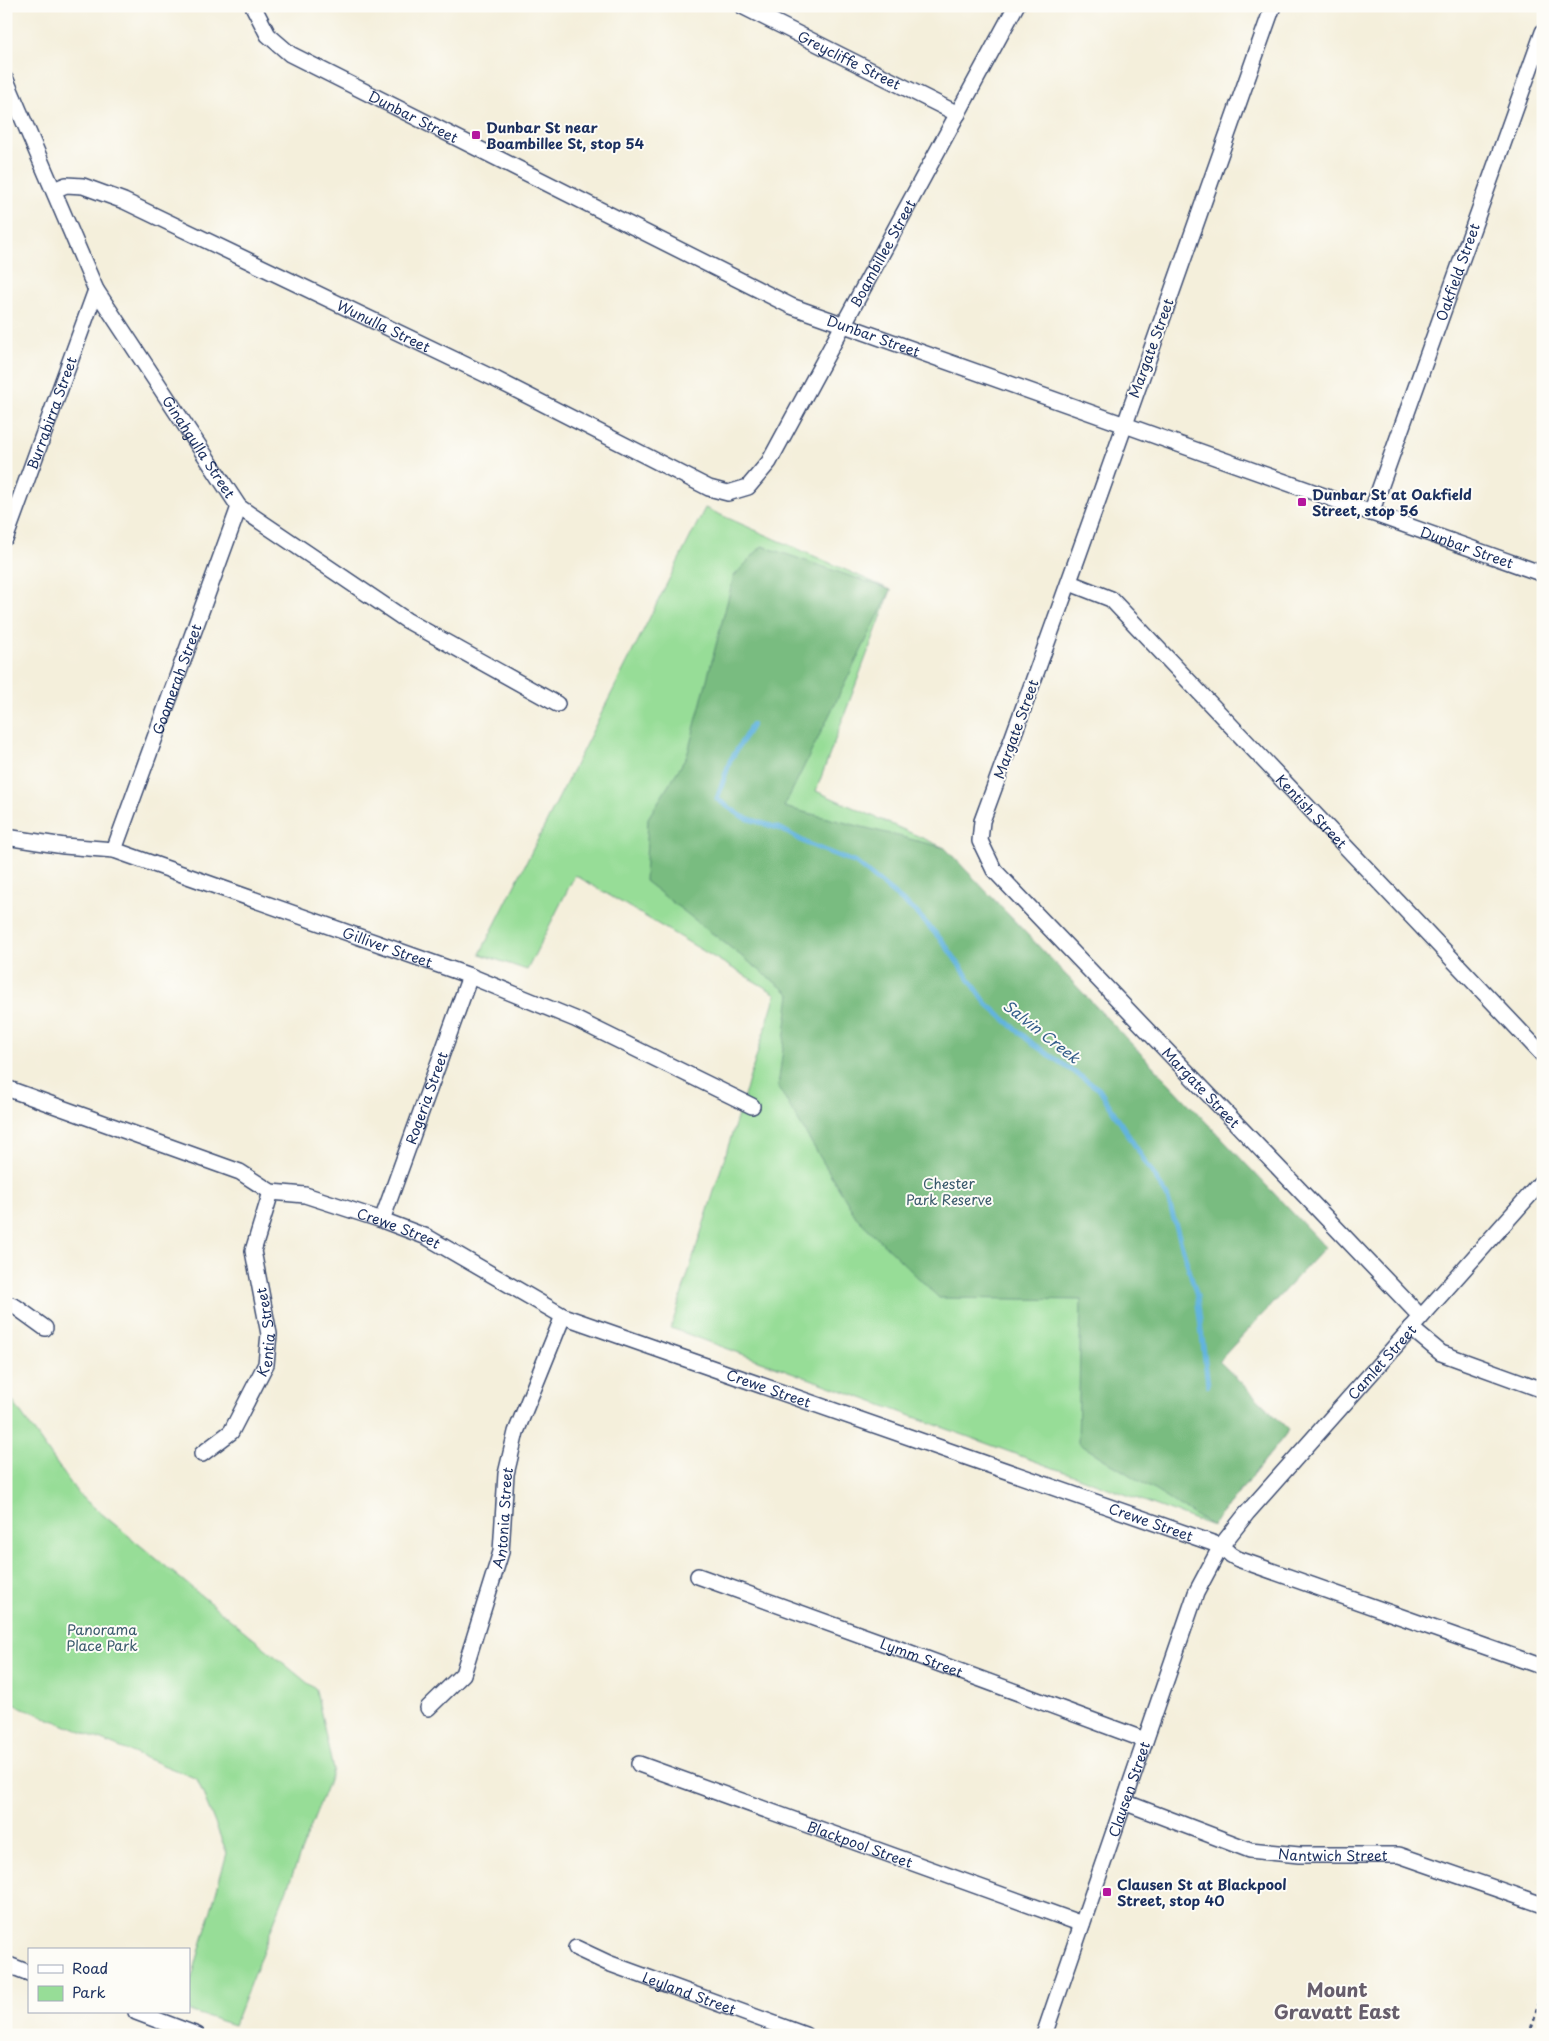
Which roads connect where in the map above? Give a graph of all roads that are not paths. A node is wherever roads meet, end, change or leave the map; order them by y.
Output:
1 (253, 6) edge
2 (742, 6) edge
3 (1016, 6) edge
4 (1273, 6) edge
5 (1543, 32) edge
6 (6, 80) edge
7 (958, 114) junction
8 (54, 190) junction
9 (96, 290) junction
10 (842, 324) junction
11 (1124, 424) junction
12 (708, 488) joint
13 (239, 507) junction
14 (1371, 512) junction
15 (6, 537) edge
16 (1543, 574) edge
17 (1070, 583) junction
18 (557, 704) dead end
19 (6, 837) edge
20 (114, 850) junction
21 (470, 976) junction
22 (1543, 1055) edge
23 (6, 1088) edge
24 (752, 1106) dead end
25 (1543, 1180) edge
26 (271, 1192) junction
27 (382, 1220) junction
28 (6, 1303) edge
29 (563, 1316) junction
30 (1416, 1322) junction
31 (45, 1328) dead end
32 (1543, 1390) edge
33 (202, 1454) dead end
34 (1221, 1546) junction
35 (698, 1576) dead end
36 (1543, 1667) edge
37 (428, 1708) dead end
38 (1145, 1740) junction
39 (639, 1764) dead end
40 (1124, 1802) junction
41 (1543, 1905) edge
42 (1082, 1924) junction
43 (576, 1948) dead end
44 (6, 1964) edge
45 (28, 1973) edge
46 (141, 2014) edge
47 (197, 2035) edge
48 (805, 2035) edge
49 (1044, 2035) edge

1 - 10 street, Dunbar Street
2 - 7 street, Greycliffe Street
3 - 7 street, Boambillee Street
4 - 11 street, Margate Street
5 - 14 street, Oakfield Street
6 - 8 street, Ginahgulla Street
7 - 10 street, Boambillee Street
8 - 9 street, Ginahgulla Street
8 - 12 street, Wunulla Street
9 - 13 street, Ginahgulla Street
9 - 15 street, Burrabirra Street
10 - 11 street, Dunbar Street
10 - 12 street, Boambillee Street
11 - 14 street, Dunbar Street
11 - 17 street, Margate Street
13 - 18 street, Ginahgulla Street
13 - 20 street, Goomerah Street
14 - 16 street, Dunbar Street
17 - 22 street, Kentish Street
17 - 30 street, Margate Street
19 - 20 street, Gilliver Street
20 - 21 street, Gilliver Street
21 - 24 street, Gilliver Street
21 - 27 street, Rogeria Street
23 - 26 street, Crewe Street
25 - 30 street, Camlet Street
26 - 27 street, Crewe Street
26 - 33 street, Kentia Street
27 - 29 street, Crewe Street
28 - 31 street
29 - 34 street, Crewe Street
29 - 37 street, Antonia Street
30 - 32 street, Margate Street
30 - 34 street, Camlet Street
34 - 36 street, Crewe Street
34 - 38 street, Clausen Street
35 - 38 street, Lymm Street
38 - 40 street, Clausen Street
39 - 42 street, Blackpool Street
40 - 41 street, Nantwich Street
40 - 42 street, Clausen Street
42 - 49 street, Clausen Street
43 - 48 street, Leyland Street
44 - 45 street
46 - 47 street

